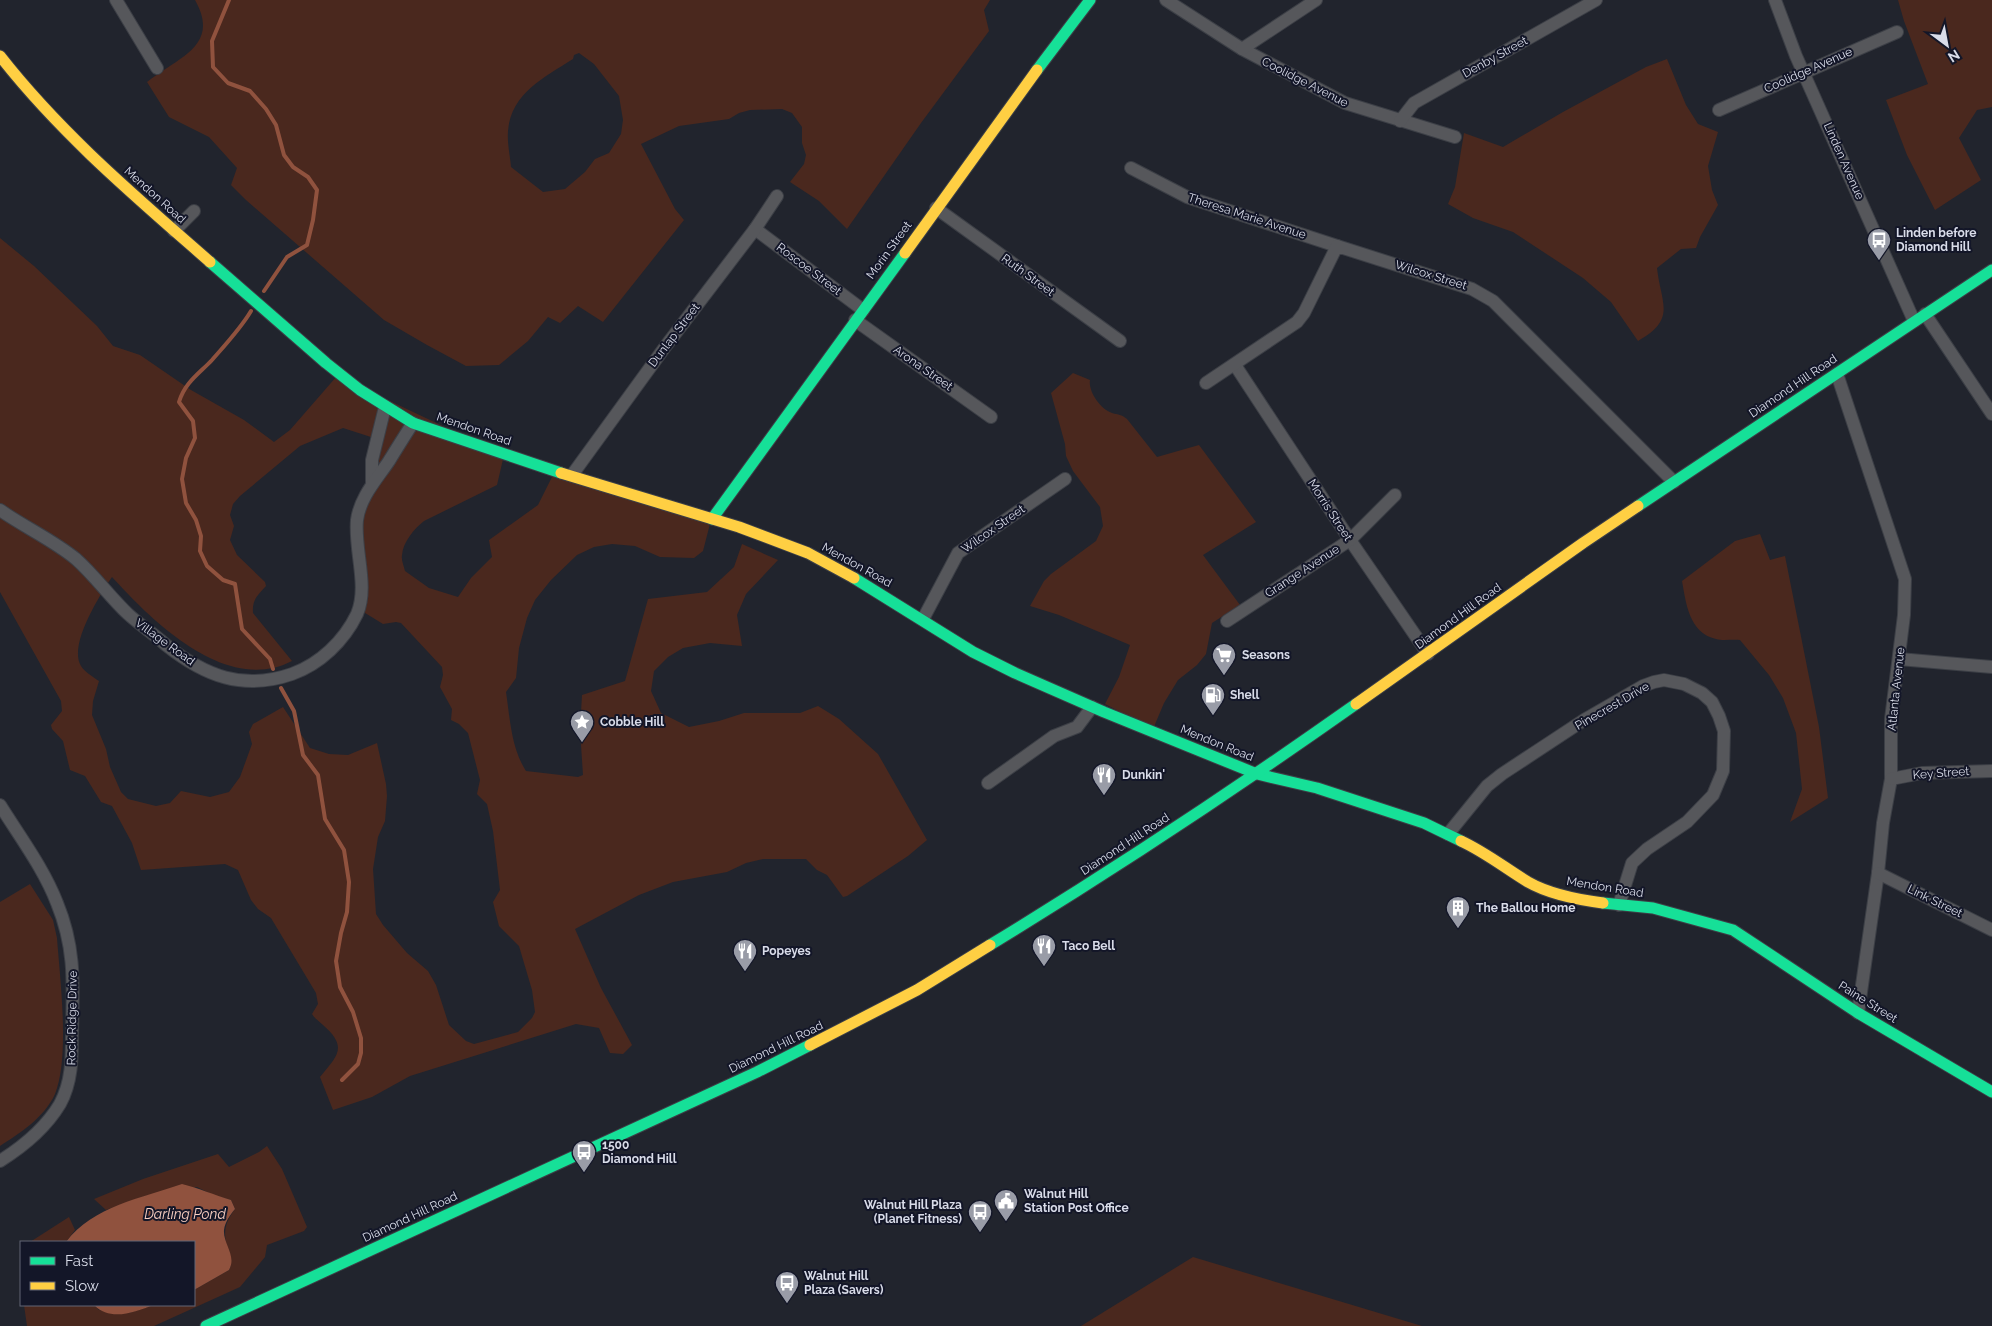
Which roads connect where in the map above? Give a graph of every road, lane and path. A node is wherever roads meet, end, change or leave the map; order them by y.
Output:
1 (116, 0) edge
2 (1090, 0) edge
3 (1166, 0) edge
4 (1316, 0) edge
5 (1596, 0) edge
6 (1775, 0) edge
7 (1897, 32) dead end
8 (1242, 49) junction
9 (0, 56) edge
10 (157, 68) dead end
11 (1803, 72) junction
12 (1719, 110) dead end
13 (1400, 121) junction
14 (1455, 137) dead end
15 (1132, 168) dead end
16 (777, 196) dead end
17 (936, 208) junction
18 (194, 211) dead end
19 (755, 229) junction
20 (174, 231) junction
21 (1337, 246) junction
22 (1992, 270) edge
23 (859, 315) junction
24 (1920, 318) junction
25 (1120, 341) dead end
26 (1235, 364) junction
27 (1837, 374) junction
28 (1206, 384) dead end
29 (385, 407) junction
30 (1992, 414) edge
31 (991, 417) dead end
32 (413, 423) junction
33 (572, 475) junction
34 (1066, 479) dead end
35 (1674, 482) junction
36 (372, 484) junction
37 (1395, 495) dead end
38 (0, 510) edge
39 (712, 518) junction
40 (1350, 540) junction
41 (923, 619) junction
42 (1227, 621) dead end
43 (1428, 654) junction
44 (1899, 659) junction
45 (1992, 667) edge
46 (1092, 707) junction
47 (1992, 771) edge
48 (1257, 774) junction
49 (1891, 778) junction
50 (988, 783) dead end
51 (0, 805) edge
52 (1448, 834) junction
53 (1878, 873) junction
54 (1619, 905) junction
55 (1733, 930) joint
56 (1992, 930) edge
57 (1858, 1013) junction
58 (1992, 1092) edge
59 (0, 1161) edge
60 (206, 1326) edge

1 - 10 street
2 - 17 main road, Morin Street
3 - 8 street, Coolidge Avenue
4 - 8 street
5 - 13 street, Denby Street
6 - 11 street, Linden Avenue
7 - 11 street, Coolidge Avenue
8 - 13 street, Coolidge Avenue
9 - 20 main road, Mendon Road
11 - 12 street, Coolidge Avenue
11 - 24 street, Linden Avenue
13 - 14 street, Coolidge Avenue
15 - 21 street, Theresa Marie Avenue
16 - 19 street, Dunlap Street
17 - 23 main road, Morin Street
17 - 25 street, Ruth Street
18 - 20 street
19 - 23 street, Roscoe Street
19 - 33 street, Dunlap Street
20 - 29 main road, Mendon Road
21 - 26 street
21 - 35 street, Wilcox Street
22 - 24 main road, Diamond Hill Road
23 - 31 street, Arona Street
23 - 39 main road, Morin Street
24 - 27 main road, Diamond Hill Road
24 - 30 street, Linden Avenue
26 - 28 street
26 - 40 street, Morris Street
27 - 35 main road, Diamond Hill Road
27 - 44 street, Atlanta Avenue
29 - 32 main road, Mendon Road
29 - 36 street, Village Road
32 - 33 main road, Mendon Road
32 - 36 street, Village Road
33 - 39 main road, Mendon Road
34 - 41 street, Wilcox Street
35 - 43 main road, Diamond Hill Road
36 - 38 street, Village Road
37 - 40 street, Grange Avenue
39 - 41 main road, Mendon Road
40 - 42 street, Grange Avenue
40 - 43 street, Morris Street
41 - 46 main road, Mendon Road
43 - 48 main road, Diamond Hill Road
44 - 45 street
44 - 49 street, Atlanta Avenue
46 - 48 main road, Mendon Road
46 - 50 street
47 - 49 street, Key Street
48 - 52 main road, Mendon Road
48 - 60 main road, Diamond Hill Road
49 - 53 street, Atlanta Avenue
51 - 59 street, Rock Ridge Drive
52 - 54 main road, Mendon Road
52 - 54 street, Pinecrest Drive
53 - 56 street, Link Street
53 - 57 street, Atlanta Avenue
54 - 55 main road, Mendon Road
55 - 57 main road, Paine Street
57 - 58 main road, Paine Street

